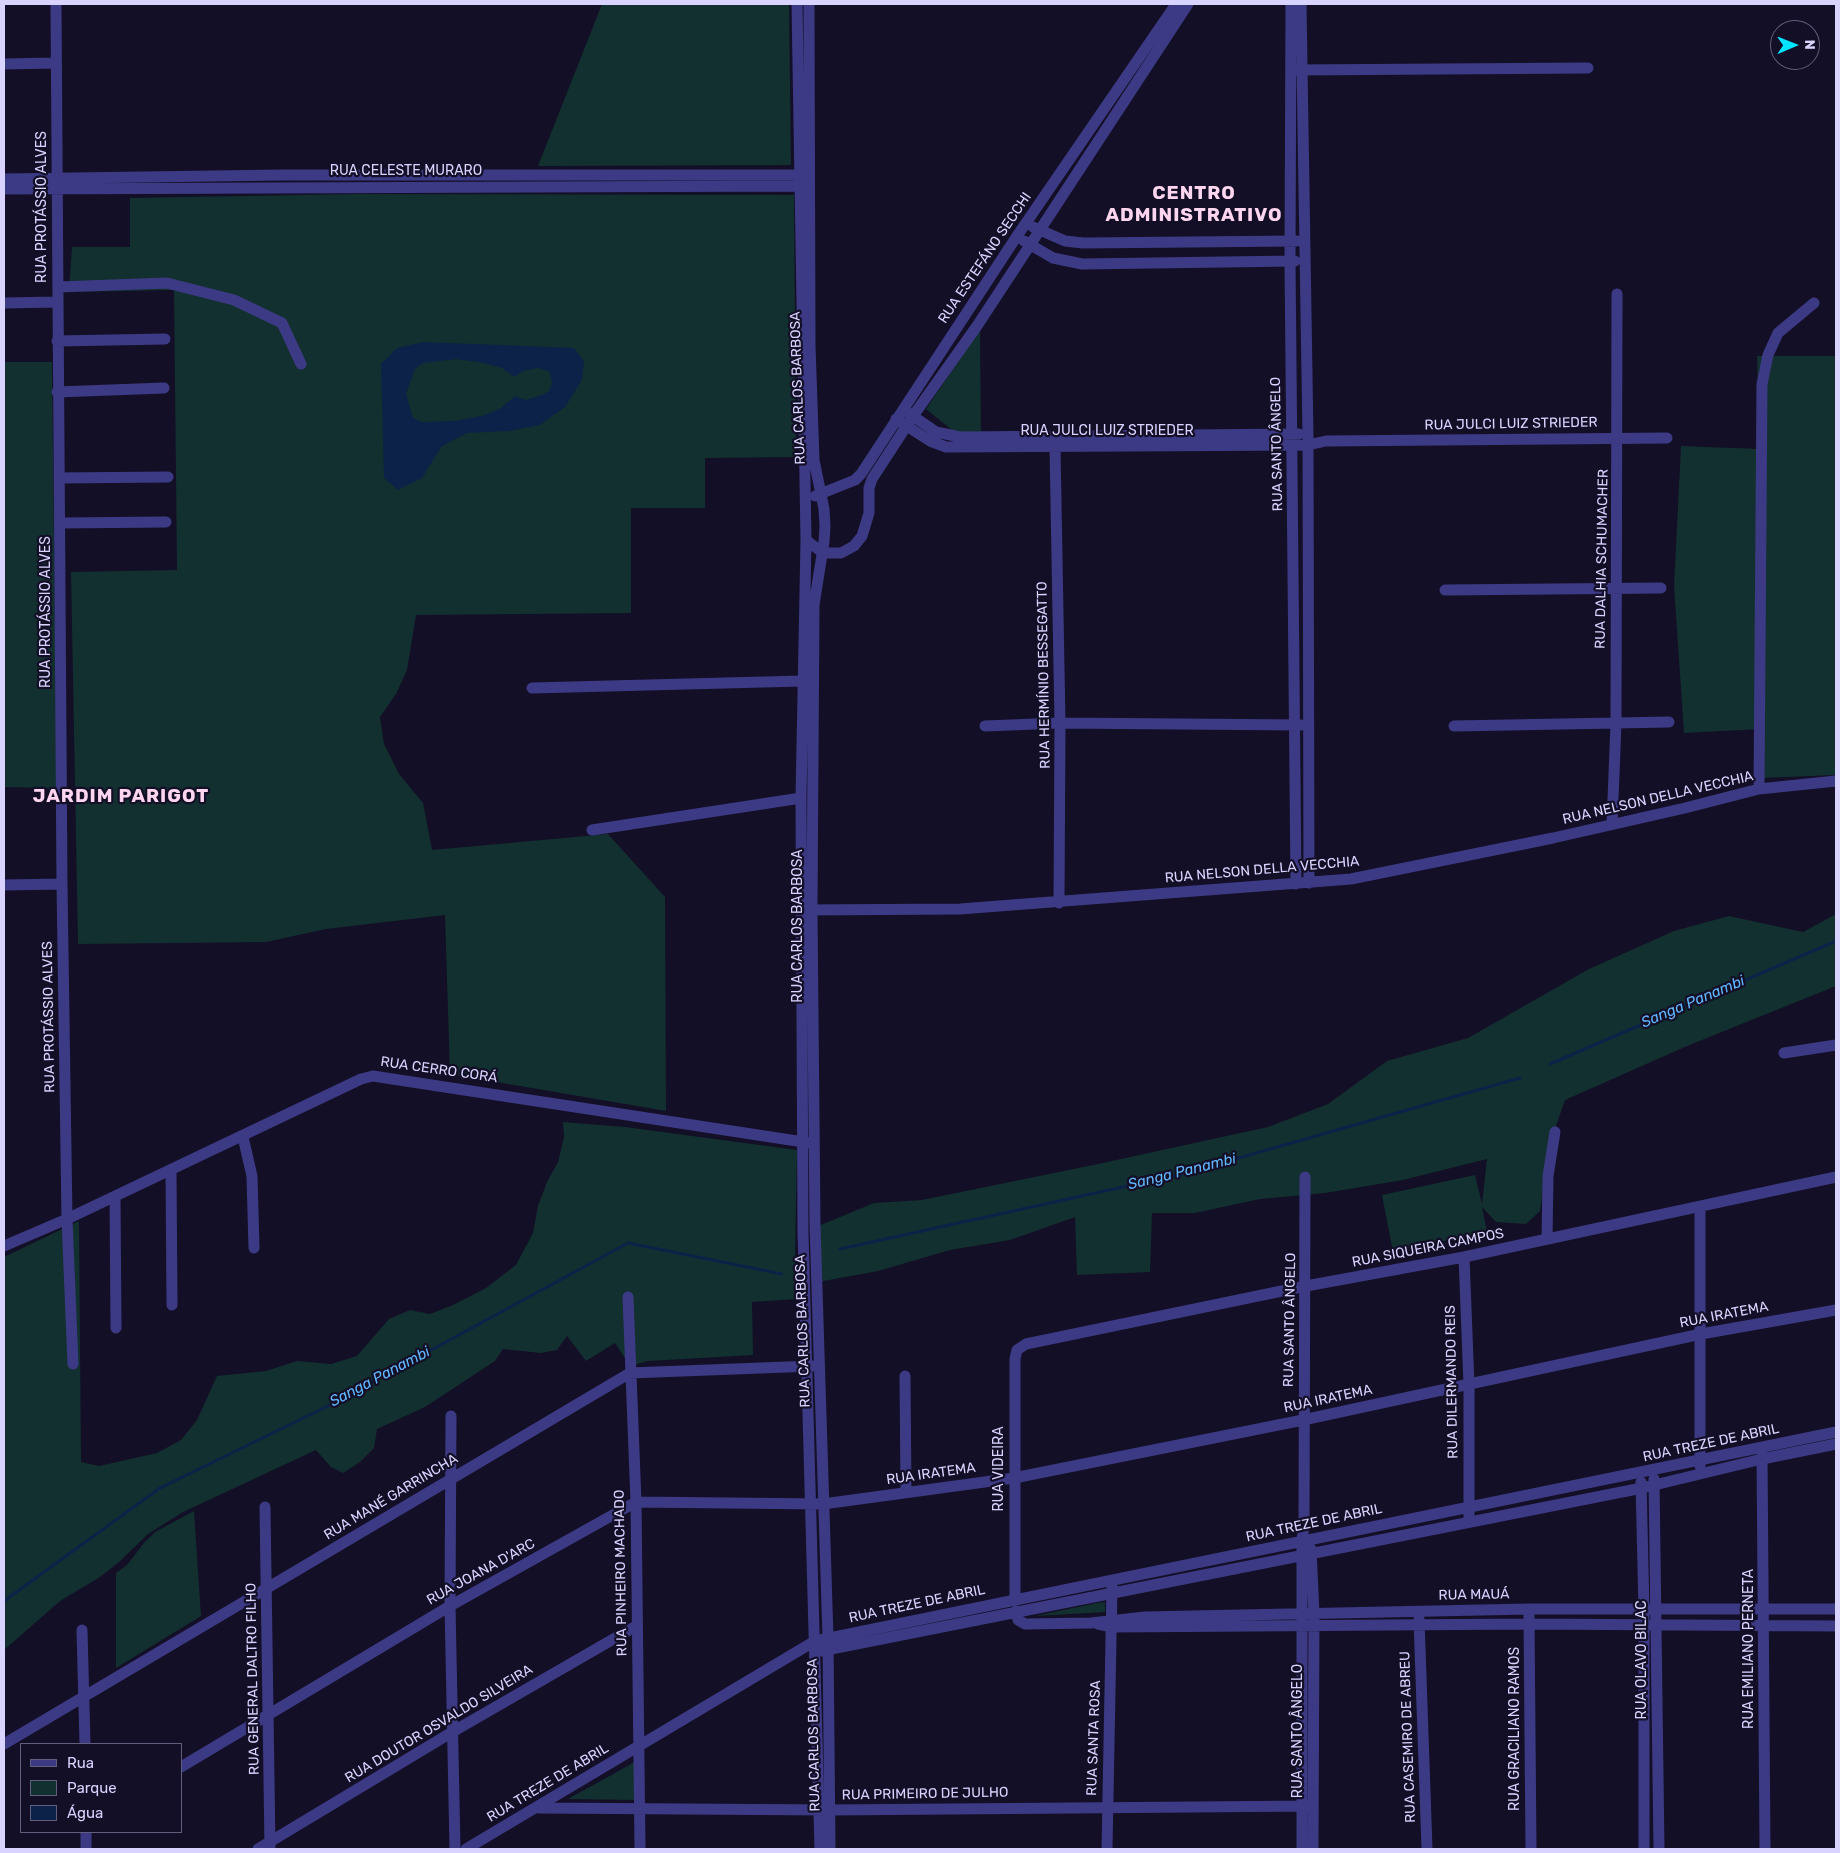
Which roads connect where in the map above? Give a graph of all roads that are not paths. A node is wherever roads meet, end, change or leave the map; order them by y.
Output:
1 (56, 4) edge
2 (797, 4) edge
3 (809, 4) edge
4 (1176, 4) edge
5 (1188, 4) edge
6 (1291, 4) edge
7 (1301, 4) edge
8 (1151, 49) junction
9 (55, 63) junction
10 (4, 64) edge
11 (1588, 68) dead end
12 (1296, 70) junction
13 (4, 179) edge
14 (804, 180) junction
15 (57, 184) junction
16 (4, 189) edge
17 (1026, 223) junction
18 (1038, 229) junction
19 (1017, 236) junction
20 (1290, 241) junction
21 (1306, 241) junction
22 (1029, 244) junction
23 (1290, 261) junction
24 (1306, 261) junction
25 (58, 287) junction
26 (1618, 294) dead end
27 (57, 302) junction
28 (4, 303) edge
29 (1814, 303) dead end
30 (165, 339) dead end
31 (58, 341) junction
32 (806, 347) junction
33 (302, 364) dead end
34 (164, 388) dead end
35 (57, 392) junction
36 (904, 415) junction
37 (906, 427) junction
38 (1619, 437) junction
39 (1667, 438) dead end
40 (1292, 439) junction
41 (1308, 440) junction
42 (1055, 447) junction
43 (814, 460) junction
44 (168, 477) dead end
45 (59, 478) junction
46 (840, 486) junction
47 (820, 493) junction
48 (805, 510) junction
49 (166, 522) dead end
50 (61, 523) junction
51 (806, 540) junction
52 (823, 553) junction
53 (841, 553) junction
54 (818, 580) junction
55 (1661, 588) dead end
56 (1617, 589) junction
57 (1445, 590) dead end
58 (802, 682) junction
59 (532, 688) dead end
60 (1669, 722) dead end
61 (1060, 723) junction
62 (1616, 724) junction
63 (1295, 725) junction
64 (1308, 725) junction
65 (985, 726) dead end
66 (1454, 726) dead end
67 (1836, 781) edge
68 (1759, 789) junction
69 (801, 798) junction
70 (1612, 824) junction
71 (592, 830) dead end
72 (1309, 883) junction
73 (62, 884) junction
74 (1296, 884) junction
75 (4, 885) edge
76 (1059, 903) junction
77 (807, 910) junction
78 (1836, 1045) edge
79 (1784, 1053) dead end
80 (1555, 1132) dead end
81 (243, 1137) junction
82 (808, 1143) junction
83 (170, 1170) junction
84 (1305, 1177) dead end
85 (1836, 1177) edge
86 (115, 1196) junction
87 (1700, 1207) junction
88 (68, 1219) junction
89 (1547, 1240) junction
90 (4, 1246) edge
91 (254, 1248) dead end
92 (1464, 1257) junction
93 (1306, 1286) junction
94 (628, 1298) dead end
95 (172, 1306) dead end
96 (1836, 1310) edge
97 (116, 1328) dead end
98 (1701, 1334) junction
99 (1026, 1344) joint
100 (73, 1364) dead end
101 (806, 1366) junction
102 (819, 1366) junction
103 (630, 1373) junction
104 (905, 1376) dead end
105 (1469, 1385) junction
106 (450, 1416) dead end
107 (1303, 1420) junction
108 (1836, 1432) edge
109 (1836, 1444) edge
110 (1762, 1454) junction
111 (1700, 1460) junction
112 (1653, 1470) junction
113 (1640, 1473) junction
114 (1700, 1475) junction
115 (1014, 1478) junction
116 (451, 1479) junction
117 (1655, 1486) junction
118 (1642, 1488) junction
119 (906, 1492) junction
120 (636, 1502) junction
121 (810, 1504) junction
122 (823, 1504) junction
123 (1468, 1506) junction
124 (265, 1508) dead end
125 (1469, 1522) junction
126 (1306, 1540) junction
127 (1307, 1555) junction
128 (1111, 1580) junction
129 (267, 1589) junction
130 (1112, 1594) junction
131 (1015, 1599) junction
132 (450, 1606) junction
133 (1764, 1608) junction
134 (1529, 1609) junction
135 (1836, 1609) edge
136 (1644, 1610) junction
137 (1657, 1610) junction
138 (1016, 1611) junction
139 (1418, 1611) junction
140 (1308, 1619) junction
141 (1112, 1623) junction
142 (1419, 1624) junction
143 (1530, 1624) junction
144 (1644, 1625) junction
145 (1657, 1625) junction
146 (1764, 1625) junction
147 (636, 1626) junction
148 (1836, 1626) edge
149 (82, 1630) dead end
150 (828, 1638) junction
151 (816, 1646) junction
152 (828, 1650) junction
153 (85, 1697) junction
154 (268, 1715) junction
155 (454, 1731) junction
156 (85, 1743) edge
157 (4, 1744) edge
158 (639, 1746) junction
159 (182, 1766) edge
160 (1107, 1807) junction
161 (1307, 1807) junction
162 (538, 1808) junction
163 (639, 1810) junction
164 (825, 1810) junction
165 (86, 1833) edge
166 (270, 1846) edge
167 (86, 1849) edge
168 (258, 1849) edge
169 (455, 1849) edge
170 (466, 1849) edge
171 (640, 1849) edge
172 (820, 1849) edge
173 (830, 1849) edge
174 (1107, 1849) edge
175 (1302, 1849) edge
176 (1313, 1849) edge
177 (1427, 1849) edge
178 (1531, 1849) edge
179 (1644, 1849) edge
180 (1659, 1849) edge
181 (1765, 1849) edge

1 - 9 street, RUA PROTÁSSIO ALVES
2 - 14 street, RUA CARLOS BARBOSA
3 - 14 street, RUA CARLOS BARBOSA
4 - 8 street, RUA ESTEFÁNO SECCHI
5 - 8 street
6 - 12 street, RUA SANTO ÂNGELO
7 - 12 street, RUA SANTO ÂNGELO
8 - 17 street, RUA ESTEFÁNO SECCHI
8 - 18 street
9 - 10 street
9 - 15 street, RUA PROTÁSSIO ALVES
11 - 12 street
12 - 20 street, RUA SANTO ÂNGELO
12 - 21 street, RUA SANTO ÂNGELO
13 - 15 street, RUA CELESTE MURARO
14 - 15 street, RUA CELESTE MURARO
14 - 32 street, RUA CARLOS BARBOSA
15 - 16 street, RUA CELESTE MURARO
15 - 25 street, RUA PROTÁSSIO ALVES
17 - 18 street
17 - 19 street, RUA ESTEFÁNO SECCHI
18 - 20 street
18 - 22 street
19 - 22 street
19 - 36 street, RUA ESTEFÁNO SECCHI
20 - 21 street
20 - 23 street, RUA SANTO ÂNGELO
21 - 24 street, RUA SANTO ÂNGELO
22 - 23 street
22 - 36 street
23 - 24 street
23 - 40 street, RUA SANTO ÂNGELO
24 - 41 street, RUA SANTO ÂNGELO
25 - 27 street, RUA PROTÁSSIO ALVES
25 - 33 street
26 - 38 street, RUA DALHIA SCHUMACHER
27 - 28 street
27 - 31 street, RUA PROTÁSSIO ALVES
29 - 68 street
30 - 31 street
31 - 35 street, RUA PROTÁSSIO ALVES
32 - 43 street, RUA CARLOS BARBOSA
32 - 48 street, RUA CARLOS BARBOSA
34 - 35 street
35 - 45 street, RUA PROTÁSSIO ALVES
36 - 37 street
36 - 40 street, RUA JULCI LUIZ STRIEDER
36 - 46 street, RUA ESTEFÁNO SECCHI
37 - 42 street, RUA JULCI LUIZ STRIEDER
37 - 53 street
38 - 39 street, RUA JULCI LUIZ STRIEDER
38 - 41 street, RUA JULCI LUIZ STRIEDER
38 - 56 street, RUA DALHIA SCHUMACHER
40 - 41 street, RUA JULCI LUIZ STRIEDER
40 - 42 street, RUA JULCI LUIZ STRIEDER
40 - 63 street, RUA SANTO ÂNGELO
41 - 64 street, RUA SANTO ÂNGELO
42 - 61 street, RUA HERMÍNIO BESSEGATTO
43 - 46 street
43 - 47 street, RUA CARLOS BARBOSA
44 - 45 street
45 - 50 street, RUA PROTÁSSIO ALVES
46 - 47 street, RUA ESTEFÁNO SECCHI
47 - 48 street, RUA ESTEFÁNO SECCHI
47 - 52 street, RUA CARLOS BARBOSA
48 - 51 street, RUA CARLOS BARBOSA
49 - 50 street
50 - 73 street, RUA PROTÁSSIO ALVES
51 - 52 street
51 - 58 street, RUA CARLOS BARBOSA
52 - 53 street
52 - 54 street, RUA CARLOS BARBOSA
53 - 54 street
54 - 77 street, RUA CARLOS BARBOSA
55 - 56 street
56 - 57 street
56 - 62 street, RUA DALHIA SCHUMACHER
58 - 59 street
58 - 69 street, RUA CARLOS BARBOSA
60 - 62 street
61 - 63 street
61 - 65 street
61 - 76 street, RUA HERMÍNIO BESSEGATTO
62 - 66 street
62 - 70 street, RUA DALHIA SCHUMACHER
63 - 64 street
63 - 74 street, RUA SANTO ÂNGELO
64 - 72 street, RUA SANTO ÂNGELO
67 - 68 street, RUA NELSON DELLA VECCHIA
68 - 70 street, RUA NELSON DELLA VECCHIA
69 - 71 street
69 - 77 street, RUA CARLOS BARBOSA
70 - 72 street, RUA NELSON DELLA VECCHIA
72 - 74 street, RUA NELSON DELLA VECCHIA
73 - 75 street
73 - 88 street, RUA PROTÁSSIO ALVES
74 - 76 street, RUA NELSON DELLA VECCHIA
76 - 77 street, RUA NELSON DELLA VECCHIA
77 - 82 street, RUA CARLOS BARBOSA
78 - 79 street
80 - 89 street
81 - 82 street, RUA CERRO CORÁ
81 - 83 street, RUA CERRO CORÁ
81 - 91 street
82 - 101 street, RUA CARLOS BARBOSA
82 - 102 street, RUA CARLOS BARBOSA
83 - 86 street, RUA CERRO CORÁ
83 - 95 street
84 - 93 street, RUA SANTO ÂNGELO
85 - 87 street, RUA SIQUEIRA CAMPOS
86 - 88 street, RUA CERRO CORÁ
86 - 97 street
87 - 89 street, RUA SIQUEIRA CAMPOS
87 - 98 street
88 - 90 street, RUA CERRO CORÁ
88 - 100 street, RUA PROTÁSSIO ALVES
89 - 92 street, RUA SIQUEIRA CAMPOS
92 - 93 street, RUA SIQUEIRA CAMPOS
92 - 105 street, RUA DILERMANDO REIS
93 - 99 street, RUA SIQUEIRA CAMPOS
93 - 107 street, RUA SANTO ÂNGELO
94 - 103 street, RUA PINHEIRO MACHADO
96 - 98 street, RUA IRATEMA
98 - 105 street, RUA IRATEMA
98 - 111 street
99 - 115 street, RUA VIDEIRA
101 - 102 street, RUA MANÉ GARRINCHA
101 - 103 street, RUA MANÉ GARRINCHA
101 - 121 street, RUA CARLOS BARBOSA
102 - 122 street, RUA CARLOS BARBOSA
103 - 116 street, RUA MANÉ GARRINCHA
103 - 120 street, RUA PINHEIRO MACHADO
104 - 119 street
105 - 107 street, RUA IRATEMA
105 - 123 street, RUA DILERMANDO REIS
106 - 116 street
107 - 115 street, RUA IRATEMA
107 - 126 street, RUA SANTO ÂNGELO
108 - 110 street, RUA TREZE DE ABRIL
109 - 110 street, RUA TREZE DE ABRIL
110 - 111 street, RUA TREZE DE ABRIL
110 - 114 street, RUA TREZE DE ABRIL
110 - 133 street, RUA EMILIANO PERNETA
111 - 112 street, RUA TREZE DE ABRIL
111 - 114 street
112 - 113 street, RUA TREZE DE ABRIL
112 - 117 street, RUA OLAVO BILAC
113 - 118 street, RUA OLAVO BILAC
113 - 123 street, RUA TREZE DE ABRIL
114 - 117 street, RUA TREZE DE ABRIL
115 - 119 street, RUA IRATEMA
115 - 131 street, RUA VIDEIRA
116 - 129 street, RUA MANÉ GARRINCHA
116 - 132 street
117 - 118 street, RUA TREZE DE ABRIL
117 - 137 street, RUA OLAVO BILAC
118 - 125 street, RUA TREZE DE ABRIL
118 - 136 street, RUA OLAVO BILAC
119 - 122 street, RUA IRATEMA
120 - 121 street, RUA JOANA D'ARC
120 - 132 street, RUA JOANA D'ARC
120 - 147 street, RUA PINHEIRO MACHADO
121 - 122 street, RUA JOANA D'ARC
121 - 151 street, RUA CARLOS BARBOSA
122 - 150 street, RUA CARLOS BARBOSA
123 - 125 street, RUA DILERMANDO REIS
123 - 126 street, RUA TREZE DE ABRIL
124 - 129 street, RUA GENERAL DALTRO FILHO
125 - 127 street, RUA TREZE DE ABRIL
126 - 127 street, RUA SANTO ÂNGELO
126 - 128 street, RUA TREZE DE ABRIL
127 - 130 street, RUA TREZE DE ABRIL
127 - 140 street, RUA SANTO ÂNGELO
128 - 130 street, RUA SANTA ROSA
128 - 131 street, RUA TREZE DE ABRIL
129 - 153 street, RUA MANÉ GARRINCHA
129 - 154 street, RUA GENERAL DALTRO FILHO
130 - 138 street, RUA TREZE DE ABRIL
130 - 141 street, RUA SANTA ROSA
131 - 150 street, RUA TREZE DE ABRIL
132 - 154 street, RUA JOANA D'ARC
132 - 155 street
133 - 135 street, RUA MAUÁ
133 - 137 street, RUA MAUÁ
133 - 146 street, RUA EMILIANO PERNETA
134 - 136 street, RUA MAUÁ
134 - 139 street, RUA MAUÁ
134 - 143 street, RUA GRACILIANO RAMOS
136 - 137 street, RUA MAUÁ
136 - 144 street, RUA OLAVO BILAC
137 - 145 street, RUA OLAVO BILAC
138 - 141 street, RUA MAUÁ
138 - 152 street, RUA TREZE DE ABRIL
139 - 140 street, RUA MAUÁ
139 - 142 street, RUA CASEMIRO DE ABREU
140 - 141 street, RUA MAUÁ
140 - 142 street
140 - 161 street, RUA SANTO ÂNGELO
141 - 160 street, RUA SANTA ROSA
142 - 143 street
142 - 177 street, RUA CASEMIRO DE ABREU
143 - 144 street
143 - 178 street, RUA GRACILIANO RAMOS
144 - 145 street
144 - 179 street, RUA OLAVO BILAC
145 - 146 street
145 - 180 street, RUA OLAVO BILAC
146 - 148 street
146 - 181 street, RUA EMILIANO PERNETA
147 - 155 street, RUA DOUTOR OSVALDO SILVEIRA
147 - 158 street, RUA PINHEIRO MACHADO
149 - 153 street
150 - 151 street, RUA TREZE DE ABRIL
150 - 152 street, RUA CARLOS BARBOSA
151 - 152 street, RUA TREZE DE ABRIL
151 - 158 street, RUA TREZE DE ABRIL
151 - 164 street, RUA CARLOS BARBOSA
152 - 164 street, RUA CARLOS BARBOSA
153 - 156 street
153 - 157 street, RUA MANÉ GARRINCHA
154 - 159 street, RUA JOANA D'ARC
154 - 166 street, RUA GENERAL DALTRO FILHO
155 - 166 street, RUA DOUTOR OSVALDO SILVEIRA
155 - 169 street
158 - 162 street, RUA TREZE DE ABRIL
158 - 163 street, RUA PINHEIRO MACHADO
160 - 161 street, RUA PRIMEIRO DE JULHO
160 - 164 street, RUA PRIMEIRO DE JULHO
160 - 174 street, RUA SANTA ROSA
161 - 175 street, RUA SANTO ÂNGELO
161 - 176 street, RUA SANTO ÂNGELO
162 - 163 street, RUA PRIMEIRO DE JULHO
162 - 170 street, RUA TREZE DE ABRIL
163 - 164 street, RUA PRIMEIRO DE JULHO
163 - 171 street, RUA PINHEIRO MACHADO
164 - 172 street, RUA CARLOS BARBOSA
164 - 173 street, RUA CARLOS BARBOSA
165 - 167 street
166 - 168 street, RUA DOUTOR OSVALDO SILVEIRA

